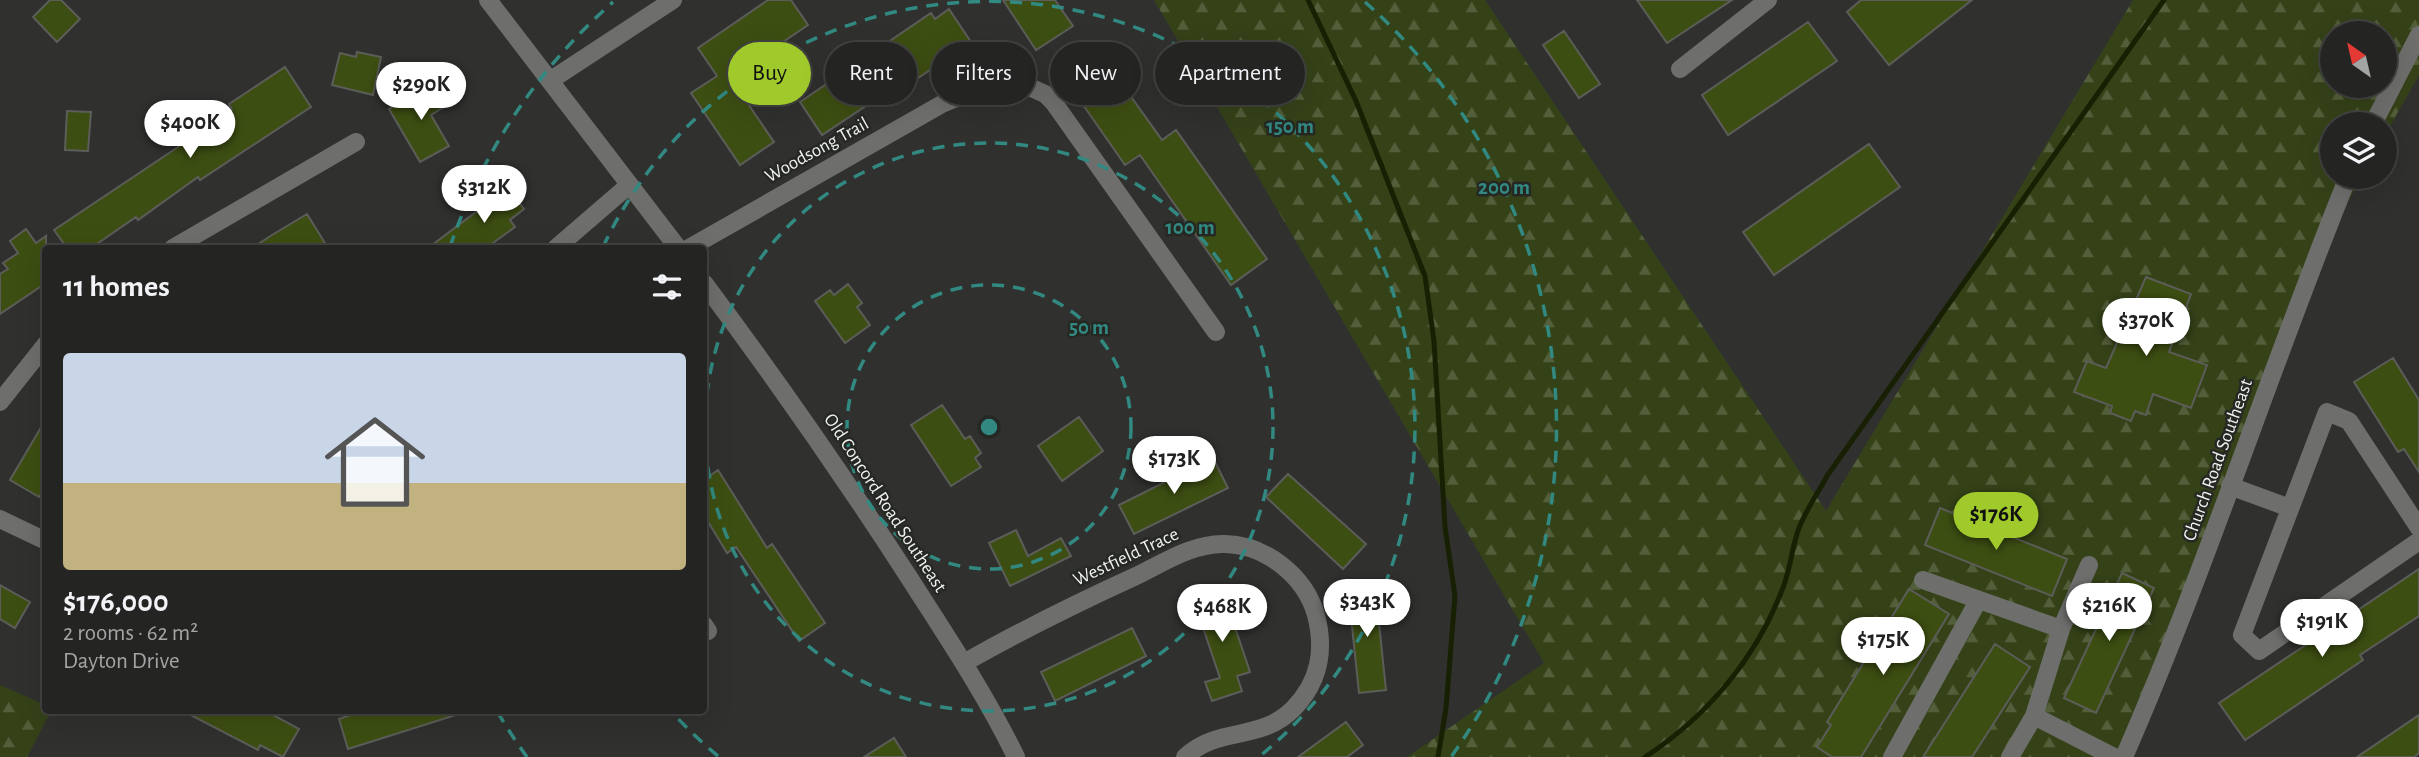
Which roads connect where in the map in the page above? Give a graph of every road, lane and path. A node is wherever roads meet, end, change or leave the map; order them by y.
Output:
1 (488, 0) edge
2 (673, 0) edge
3 (1768, 0) edge
4 (2419, 35) edge
5 (1680, 69) dead end
6 (551, 80) junction
7 (2379, 112) edge
8 (356, 142) dead end
9 (629, 185) junction
10 (2343, 189) edge
11 (178, 245) edge
12 (559, 245) edge
13 (676, 245) edge
14 (694, 245) edge
15 (707, 287) edge
16 (1216, 332) dead end
17 (42, 349) edge
18 (0, 402) edge
19 (2230, 486) junction
20 (2290, 508) junction
21 (0, 519) edge
22 (2419, 528) edge
23 (42, 539) edge
24 (2419, 541) edge
25 (2089, 565) dead end
26 (1923, 580) dead end
27 (1978, 601) junction
28 (2061, 629) junction
29 (964, 663) junction
30 (2035, 716) junction
31 (1016, 757) edge
32 (1185, 757) edge
33 (1892, 757) edge
34 (2010, 757) edge
35 (2113, 757) edge
36 (2124, 757) edge

1 - 6 street
2 - 6 street
3 - 5 street
4 - 7 street
6 - 9 street
8 - 11 street
9 - 12 street
9 - 13 street
10 - 19 street, Church Road Southeast
14 - 16 street, Woodsong Trail
15 - 29 street, Old Concord Road Southeast
17 - 18 street
19 - 20 street
19 - 36 street, Church Road Southeast
20 - 22 street
20 - 24 street
21 - 23 street
25 - 28 street
26 - 27 street
27 - 28 street
27 - 33 street
28 - 30 street
29 - 31 street, Old Concord Road Southeast
29 - 32 street, Westfield Trace
30 - 34 street
30 - 35 street

